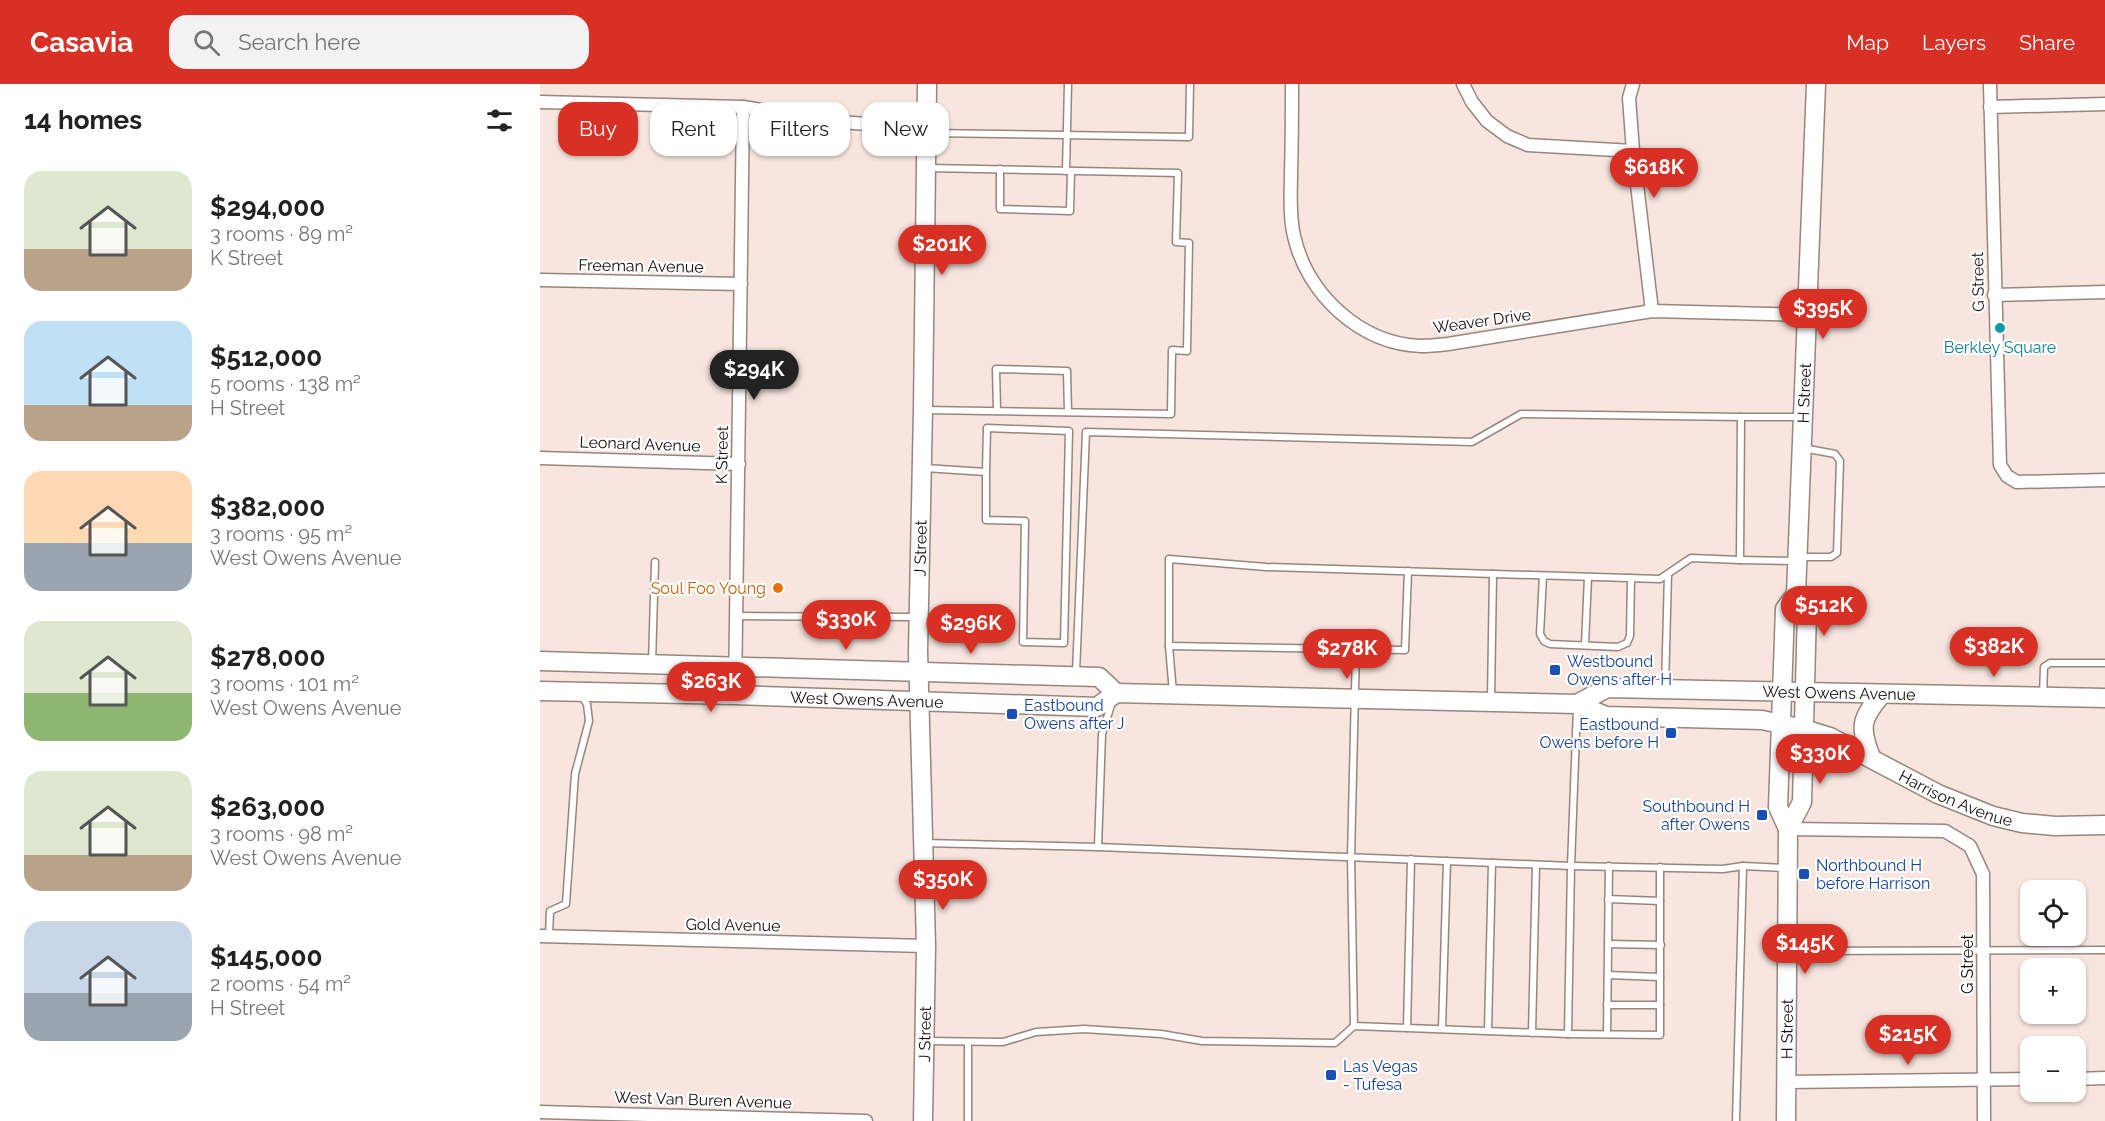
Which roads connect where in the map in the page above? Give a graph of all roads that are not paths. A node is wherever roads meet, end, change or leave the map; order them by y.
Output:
1 (927, 84) edge
2 (1068, 84) edge
3 (1190, 84) edge
4 (1292, 84) edge
5 (1463, 84) edge
6 (1633, 84) edge
7 (1815, 84) edge
8 (1990, 84) edge
9 (540, 102) edge
10 (927, 102) edge
11 (2105, 104) edge
12 (743, 107) junction
13 (1990, 107) junction
14 (862, 124) edge
15 (949, 131) edge
16 (1067, 136) junction
17 (1633, 150) junction
18 (925, 156) edge
19 (925, 168) junction
20 (1000, 169) junction
21 (1068, 171) junction
22 (540, 280) edge
23 (741, 285) junction
24 (2105, 292) edge
25 (1994, 295) junction
26 (1652, 311) junction
27 (1806, 315) junction
28 (923, 410) junction
29 (997, 411) junction
30 (1068, 412) junction
31 (1741, 417) junction
32 (1803, 417) junction
33 (1803, 448) junction
34 (540, 458) edge
35 (739, 464) junction
36 (921, 468) junction
37 (986, 472) junction
38 (2105, 480) edge
39 (1797, 559) junction
40 (1740, 560) junction
41 (655, 562) dead end
42 (1408, 571) junction
43 (1493, 574) junction
44 (1668, 574) junction
45 (1543, 576) junction
46 (1588, 577) junction
47 (1631, 578) junction
48 (1796, 594) junction
49 (736, 616) junction
50 (918, 617) junction
51 (1585, 645) junction
52 (1169, 646) junction
53 (1356, 649) junction
54 (540, 660) edge
55 (2105, 663) edge
56 (652, 664) junction
57 (735, 666) junction
58 (918, 672) junction
59 (1076, 676) junction
60 (1665, 689) junction
61 (540, 691) edge
62 (579, 692) junction
63 (1116, 693) junction
64 (1783, 693) junction
65 (1173, 694) junction
66 (1805, 694) junction
67 (735, 695) junction
68 (1881, 695) junction
69 (2043, 696) junction
70 (1355, 698) junction
71 (2105, 698) edge
72 (918, 701) junction
73 (1491, 701) junction
74 (1577, 704) junction
75 (1782, 723) junction
76 (1804, 729) junction
77 (1871, 757) junction
78 (2105, 825) edge
79 (1788, 829) junction
80 (923, 843) junction
81 (1098, 847) junction
82 (1351, 857) junction
83 (1411, 859) junction
84 (1447, 861) junction
85 (1492, 863) junction
86 (1536, 865) junction
87 (1571, 866) junction
88 (1609, 866) junction
89 (1743, 866) junction
90 (1660, 867) junction
91 (1788, 868) junction
92 (1608, 899) junction
93 (1660, 901) junction
94 (545, 936) edge
95 (1608, 944) junction
96 (1660, 945) junction
97 (926, 946) junction
98 (2105, 950) edge
99 (1787, 951) junction
100 (1983, 951) junction
101 (1608, 975) junction
102 (1660, 977) junction
103 (1607, 1005) junction
104 (1660, 1005) junction
105 (1354, 1026) junction
106 (1407, 1028) junction
107 (1442, 1029) junction
108 (1488, 1031) junction
109 (1532, 1033) junction
110 (1568, 1034) junction
111 (1607, 1034) junction
112 (924, 1041) junction
113 (968, 1043) junction
114 (2105, 1078) edge
115 (2020, 1079) edge
116 (2086, 1079) edge
117 (1984, 1080) junction
118 (1786, 1082) junction
119 (540, 1112) edge
120 (866, 1121) edge
121 (923, 1121) edge
122 (968, 1121) edge
123 (1736, 1121) edge
124 (1786, 1121) edge
125 (1984, 1121) edge

1 - 10 main road, J Street
2 - 16 lane
3 - 16 lane
4 - 26 street, Weaver Drive
5 - 17 street
6 - 17 street
7 - 27 main road, H Street
8 - 13 street, G Street
9 - 12 street
11 - 13 street
12 - 14 street
12 - 23 street, K Street
13 - 25 street, G Street
15 - 16 lane
16 - 21 lane
17 - 26 street
18 - 19 main road, J Street
19 - 20 lane
19 - 28 main road, J Street
20 - 21 lane
20 - 21 lane
21 - 30 lane
22 - 23 street, Freeman Avenue
23 - 35 street, K Street
24 - 25 street
25 - 38 street, G Street
26 - 27 street, Weaver Drive
27 - 32 main road, H Street
28 - 29 lane
28 - 36 main road, J Street
29 - 30 lane
29 - 30 lane
31 - 32 lane
31 - 40 lane
31 - 59 lane
32 - 33 main road, H Street
33 - 39 main road, H Street
33 - 39 lane
34 - 35 street, Leonard Avenue
35 - 49 street, K Street
36 - 37 lane
36 - 50 main road, J Street
37 - 37 lane
39 - 40 lane
39 - 48 main road, H Street
40 - 44 lane
41 - 56 lane
42 - 43 lane
42 - 52 lane
42 - 53 lane
43 - 45 lane
43 - 73 lane
44 - 47 lane
44 - 60 lane
45 - 46 lane
45 - 51 lane
46 - 47 lane
46 - 51 lane
47 - 51 lane
48 - 64 main road, H Street
48 - 66 main road, H Street
49 - 50 lane
49 - 57 street, K Street
50 - 58 main road, J Street
52 - 53 lane
52 - 65 lane
53 - 70 lane
54 - 56 main road, West Owens Avenue
55 - 69 lane
56 - 57 main road, West Owens Avenue
57 - 58 main road, West Owens Avenue
57 - 67 street, K Street
58 - 59 main road, West Owens Avenue
58 - 72 main road, J Street
59 - 63 main road, West Owens Avenue
60 - 64 main road, West Owens Avenue
60 - 74 main road, West Owens Avenue
61 - 62 main road, West Owens Avenue
62 - 67 main road, West Owens Avenue
62 - 94 lane
63 - 65 main road, West Owens Avenue
63 - 72 main road, West Owens Avenue
63 - 81 lane
64 - 66 main road, West Owens Avenue
64 - 75 main road, H Street
65 - 70 main road, West Owens Avenue
66 - 68 main road, West Owens Avenue
66 - 76 main road, H Street
67 - 72 main road, West Owens Avenue
68 - 69 main road, West Owens Avenue
68 - 77 main road
69 - 71 main road, West Owens Avenue
70 - 73 main road, West Owens Avenue
70 - 82 lane
72 - 80 main road, J Street
73 - 74 main road, West Owens Avenue
74 - 75 main road, West Owens Avenue
74 - 87 lane
75 - 76 main road, Harrison Avenue
75 - 79 main road, H Street
76 - 77 main road, Harrison Avenue
76 - 79 main road, H Street
77 - 78 main road, Harrison Avenue
79 - 91 main road, H Street
79 - 100 street, G Street
80 - 81 lane
80 - 97 main road, J Street
81 - 82 lane
82 - 83 lane
82 - 105 lane
83 - 84 lane
83 - 106 lane
84 - 85 lane
84 - 107 lane
85 - 86 lane
85 - 108 lane
86 - 87 lane
86 - 109 lane
87 - 88 lane
87 - 110 lane
88 - 90 lane
88 - 92 lane
89 - 90 lane
89 - 91 lane
89 - 123 lane
90 - 93 lane
91 - 99 main road, H Street
92 - 93 lane
92 - 95 lane
93 - 96 lane
94 - 97 street, Gold Avenue
95 - 96 lane
95 - 101 lane
96 - 102 lane
97 - 112 main road, J Street
98 - 100 lane
99 - 100 lane
99 - 118 main road, H Street
100 - 117 street, G Street
101 - 102 lane
101 - 103 lane
102 - 104 lane
103 - 104 lane
103 - 111 lane
104 - 111 lane
105 - 106 lane
105 - 113 lane
106 - 107 lane
107 - 108 lane
108 - 109 lane
109 - 110 lane
110 - 111 lane
112 - 113 lane
112 - 121 main road, J Street
113 - 122 lane
114 - 116 street
115 - 117 street
117 - 118 street
117 - 125 street, G Street
118 - 124 main road, H Street
119 - 120 street, West Van Buren Avenue

